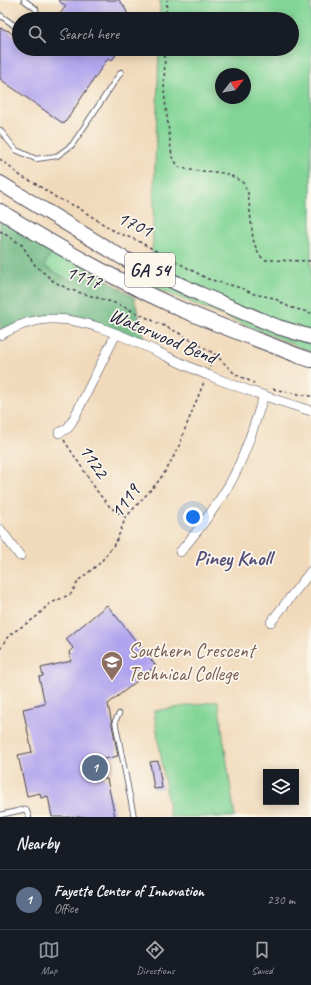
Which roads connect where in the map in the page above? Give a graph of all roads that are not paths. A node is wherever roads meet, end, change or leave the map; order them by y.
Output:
1 (24, 0) edge
2 (37, 12) edge
3 (0, 15) edge
4 (12, 24) edge
5 (122, 72) dead end
6 (0, 130) edge
7 (0, 183) edge
8 (0, 211) edge
9 (116, 334) junction
10 (0, 335) edge
11 (311, 337) edge
12 (311, 360) edge
13 (264, 395) junction
14 (311, 411) edge
15 (59, 433) road end
16 (0, 529) edge
17 (180, 552) dead end
18 (20, 556) dead end
19 (311, 571) edge
20 (271, 622) dead end
21 (119, 714) dead end
22 (0, 815) edge
23 (29, 817) edge
24 (134, 817) edge

1 - 2 lane
3 - 4 lane
5 - 6 lane
7 - 11 main road, GA 54
8 - 12 main road, GA 54
9 - 10 street, Waterwood Bend
9 - 13 street, Waterwood Bend
9 - 15 street
13 - 14 street, Waterwood Bend
13 - 17 street
16 - 18 street
19 - 20 street
21 - 24 lane
22 - 23 lane

